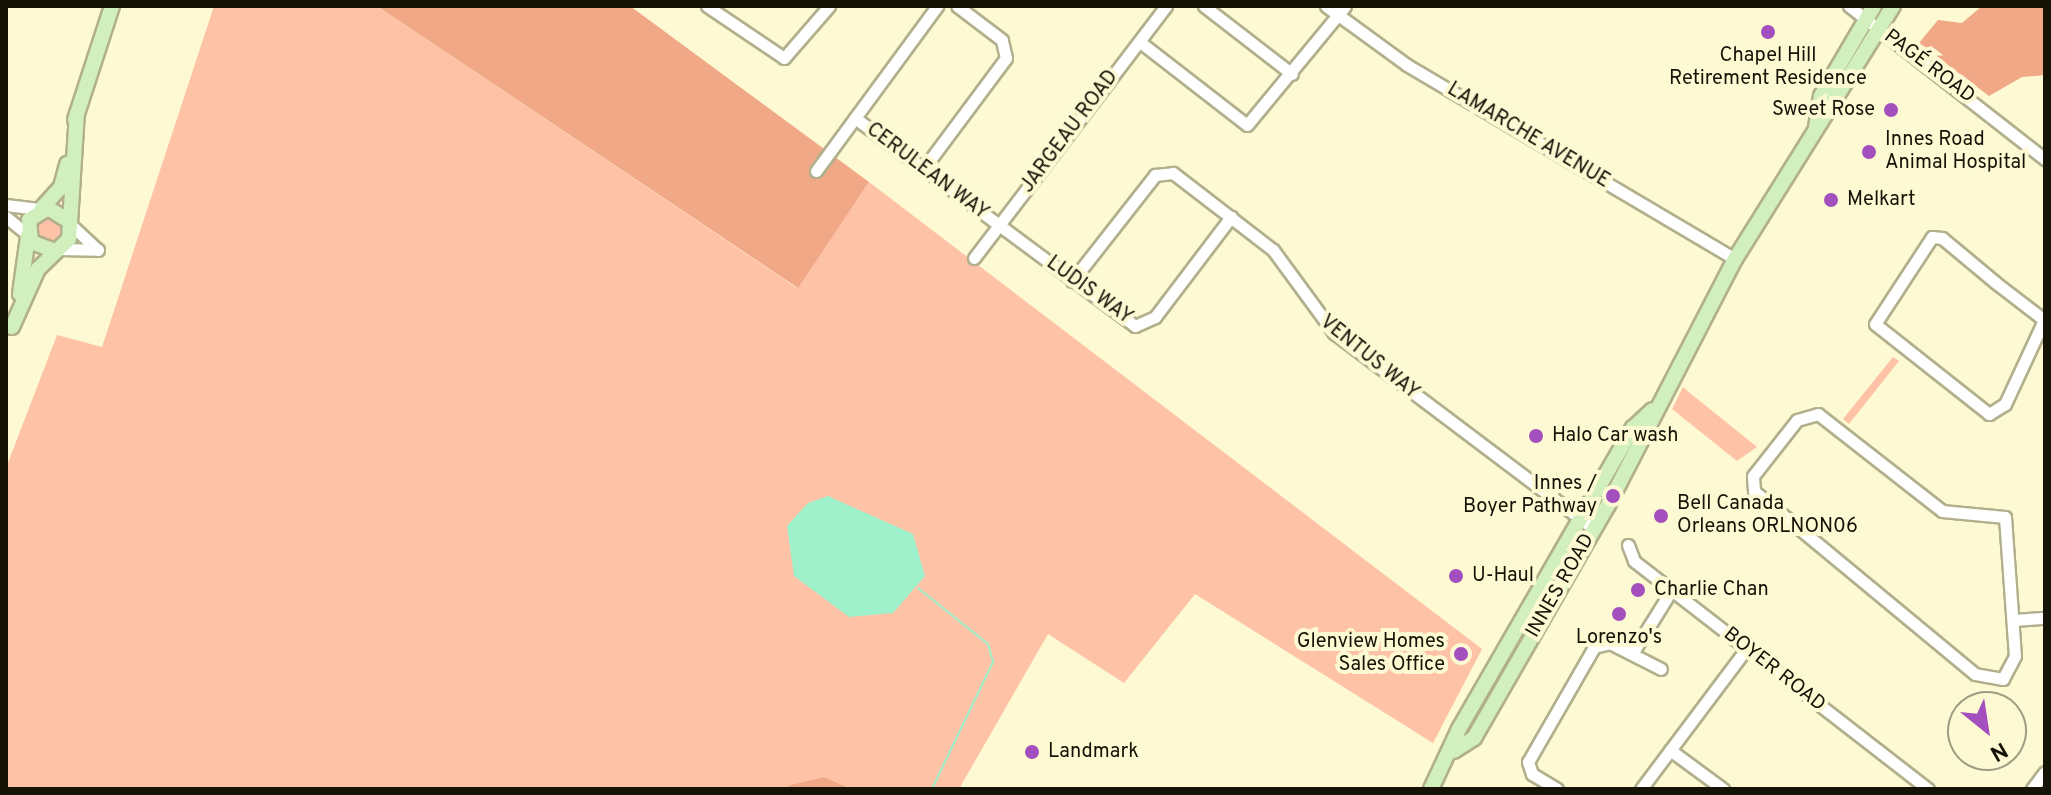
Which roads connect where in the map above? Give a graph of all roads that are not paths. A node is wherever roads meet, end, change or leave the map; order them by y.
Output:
1 (112, 6) edge
2 (829, 6) edge
3 (937, 6) edge
4 (957, 6) edge
5 (1166, 6) edge
6 (1204, 6) edge
7 (1326, 6) edge
8 (1849, 6) edge
9 (1893, 6) edge
10 (712, 7) edge
11 (1341, 11) edge
12 (1870, 13) edge
13 (1879, 29) junction
14 (1140, 42) junction
15 (1292, 74) junction
16 (77, 113) junction
17 (855, 118) junction
18 (1816, 128) junction
19 (2045, 159) edge
20 (924, 168) junction
21 (816, 171) dead end
22 (6, 205) edge
23 (42, 209) junction
24 (6, 217) edge
25 (1231, 217) junction
26 (70, 223) junction
27 (999, 226) junction
28 (28, 235) junction
29 (57, 250) junction
30 (974, 258) dead end
31 (1735, 259) junction
32 (1072, 281) junction
33 (2044, 321) edge
34 (9, 334) edge
35 (1652, 410) junction
36 (1582, 518) junction
37 (1594, 529) junction
38 (1628, 545) dead end
39 (1671, 591) junction
40 (2045, 618) edge
41 (2014, 620) junction
42 (1746, 649) junction
43 (1633, 652) junction
44 (1661, 669) dead end
45 (1670, 750) junction
46 (1454, 751) junction
47 (2045, 772) edge
48 (1431, 789) edge
49 (1557, 789) edge
50 (1641, 789) edge
51 (1723, 789) edge
52 (1928, 789) edge
53 (2032, 789) edge

1 - 16 main road
2 - 10 street
3 - 17 street
4 - 20 street
5 - 14 street, JARGEAU ROAD
6 - 15 street
7 - 11 street, LAMARCHE AVENUE
8 - 12 street, PAGÉ ROAD
9 - 13 main road, INNES ROAD
11 - 15 street
11 - 31 street, LAMARCHE AVENUE
12 - 13 street, PAGÉ ROAD
12 - 18 main road, INNES ROAD
13 - 18 main road, INNES ROAD
13 - 19 street, PAGÉ ROAD
14 - 15 street
14 - 27 street, JARGEAU ROAD
16 - 23 main road
16 - 26 main road
17 - 20 street, CERULEAN WAY
17 - 21 street
18 - 31 main road, INNES ROAD
20 - 27 street, CERULEAN WAY
22 - 23 street
23 - 26 main road
23 - 28 main road
24 - 28 street
25 - 32 street, LUDIS WAY
25 - 32 street, VENTUS WAY
25 - 36 street, VENTUS WAY
26 - 29 main road
26 - 29 street
27 - 30 street, JARGEAU ROAD
27 - 32 street, LUDIS WAY
28 - 29 main road
28 - 34 main road
29 - 34 main road
31 - 35 main road, INNES ROAD
33 - 33 street
35 - 36 main road, INNES ROAD
35 - 37 main road, INNES ROAD
36 - 37 street, VENTUS WAY
36 - 46 main road, INNES ROAD
37 - 46 main road, INNES ROAD
38 - 39 street, BOYER ROAD
39 - 42 street, BOYER ROAD
39 - 43 street
40 - 41 street
41 - 41 street
42 - 45 street
42 - 52 street, BOYER ROAD
43 - 44 street
43 - 49 street
45 - 50 street
45 - 51 street
46 - 48 main road, INNES ROAD
47 - 53 street

